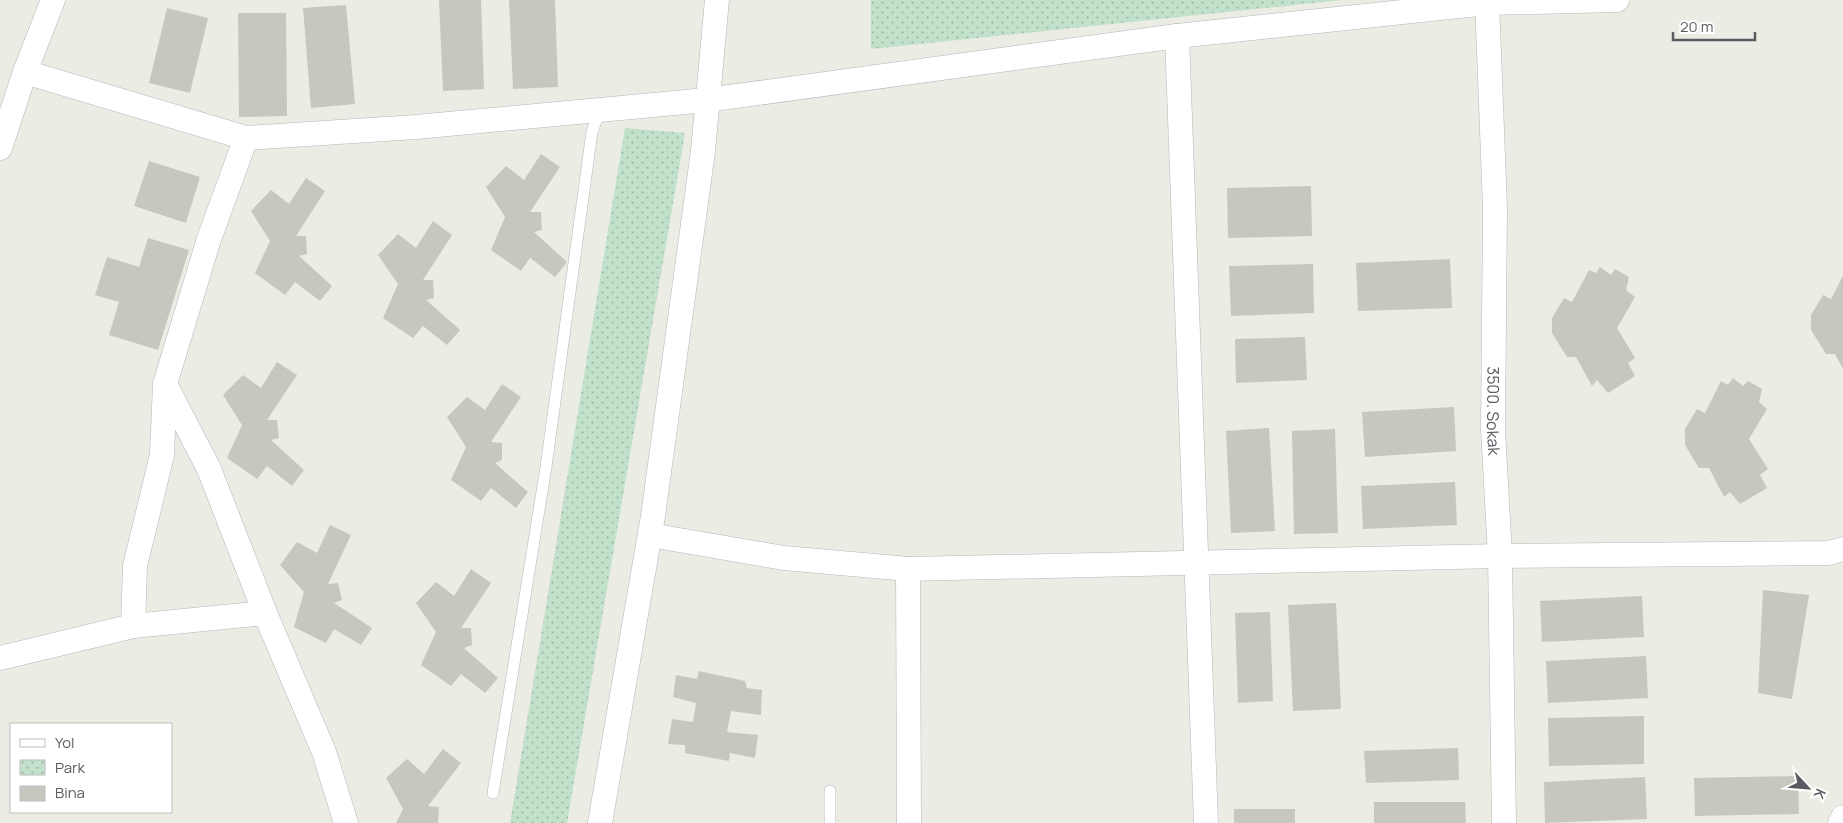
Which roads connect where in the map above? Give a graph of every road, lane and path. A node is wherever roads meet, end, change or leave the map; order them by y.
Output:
1 (53, 0) edge
2 (716, 0) edge
3 (1617, 0) edge
4 (1487, 1) edge
5 (1177, 36) junction
6 (25, 72) junction
7 (707, 100) junction
8 (600, 110) junction
9 (246, 138) junction
10 (0, 148) edge
11 (165, 384) junction
12 (650, 535) junction
13 (1843, 549) edge
14 (1500, 556) junction
15 (1197, 562) junction
16 (908, 569) junction
17 (265, 613) junction
18 (133, 626) junction
19 (0, 658) edge
20 (830, 791) dead end
21 (493, 793) dead end
22 (1843, 817) edge
23 (346, 823) edge
24 (600, 823) edge
25 (830, 823) edge
26 (909, 823) edge
27 (1206, 823) edge
28 (1504, 823) edge
29 (1840, 823) edge

1 - 6 street
2 - 7 street
3 - 4 street
4 - 5 street
4 - 14 street, 3500. Sokak
5 - 7 street
5 - 15 street
6 - 9 street
6 - 10 street
7 - 8 street
7 - 12 street
8 - 9 street
8 - 21 lane
9 - 11 street
11 - 17 street
11 - 18 street
12 - 16 street
12 - 24 street
13 - 14 street
14 - 15 street
14 - 28 street, 3500. Sokak
15 - 16 street
15 - 27 street
16 - 26 street
17 - 18 street
17 - 23 street
18 - 19 street
20 - 25 lane
22 - 29 street

